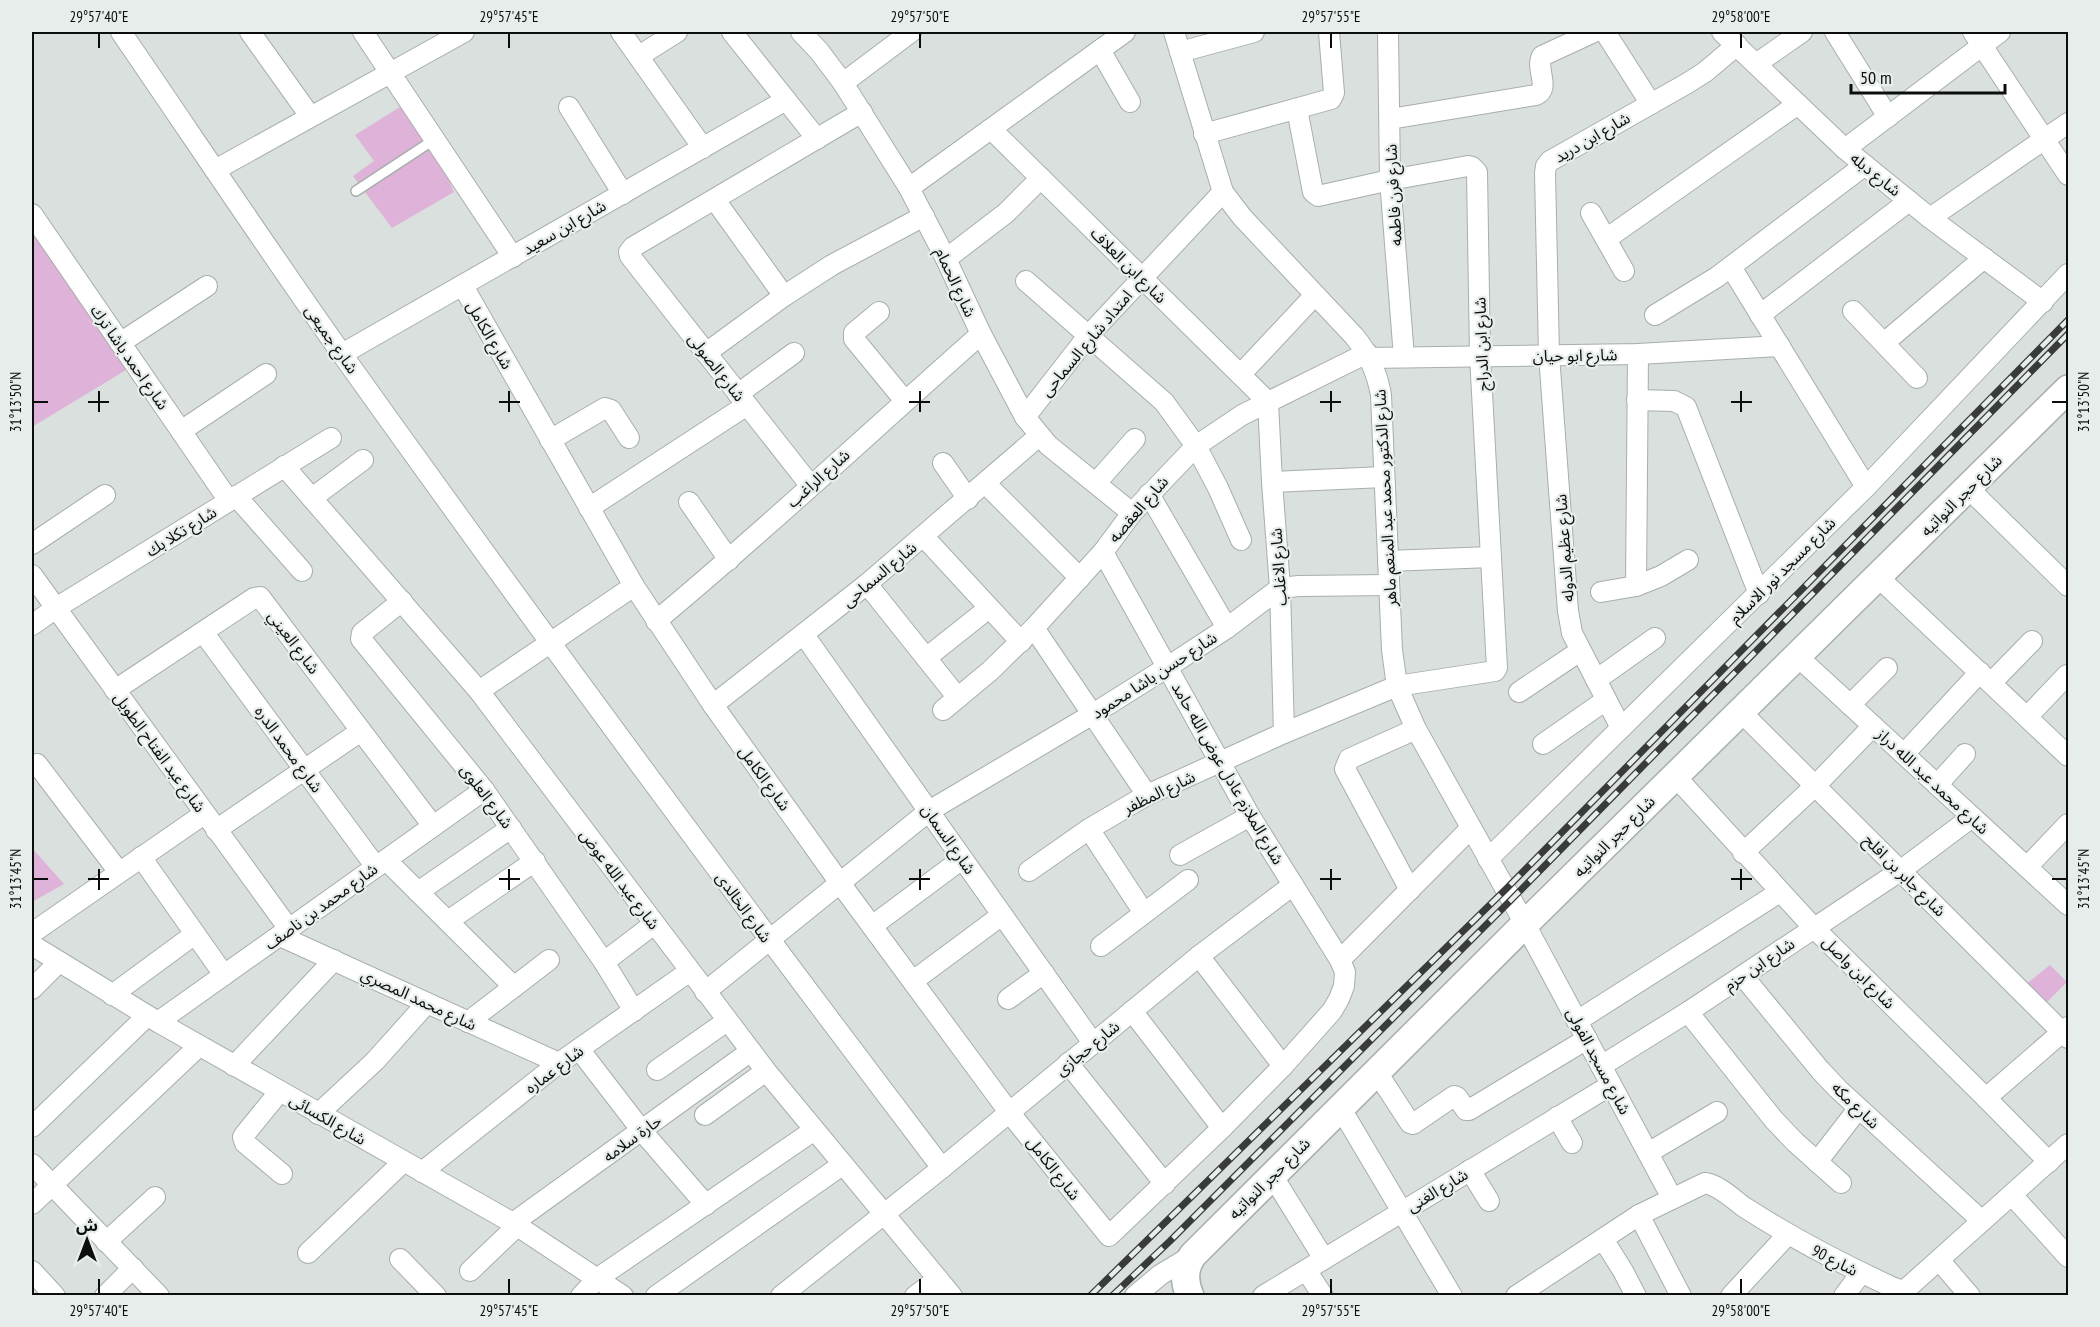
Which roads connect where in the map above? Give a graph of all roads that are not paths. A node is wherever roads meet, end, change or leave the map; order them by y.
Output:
1 (121, 32) edge
2 (250, 32) edge
3 (363, 32) edge
4 (464, 32) edge
5 (621, 32) edge
6 (677, 32) edge
7 (732, 32) edge
8 (801, 32) edge
9 (911, 32) edge
10 (1125, 32) edge
11 (1174, 32) edge
12 (1254, 32) edge
13 (1329, 32) edge
14 (1388, 32) edge
15 (1594, 32) edge
16 (1605, 32) edge
17 (1802, 32) edge
18 (1834, 32) edge
19 (2000, 32) edge
20 (1730, 38) edge
21 (1978, 38) edge
22 (1100, 50) junction
23 (1180, 52) junction
24 (639, 56) junction
25 (1756, 64) junction
26 (390, 72) junction
27 (843, 83) junction
28 (786, 100) junction
29 (1130, 102) dead end
30 (1651, 104) junction
31 (1798, 104) junction
32 (569, 107) dead end
33 (1297, 109) junction
34 (862, 112) junction
35 (310, 116) junction
36 (1888, 117) junction
37 (1390, 119) junction
38 (2068, 123) edge
39 (991, 129) junction
40 (1204, 134) junction
41 (435, 139) junction
42 (817, 139) junction
43 (2044, 140) junction
44 (703, 148) junction
45 (1845, 149) junction
46 (1865, 165) junction
47 (214, 170) junction
48 (2068, 175) edge
49 (1041, 178) junction
50 (1390, 180) junction
51 (909, 188) junction
52 (356, 191) dead end
53 (1223, 192) junction
54 (623, 194) junction
55 (715, 200) junction
56 (1909, 201) junction
57 (1591, 213) dead end
58 (32, 214) edge
59 (924, 216) junction
60 (1930, 218) junction
61 (1606, 239) junction
62 (513, 257) junction
63 (1984, 258) junction
64 (946, 259) junction
65 (1731, 267) junction
66 (1624, 271) dead end
67 (2068, 274) edge
68 (1142, 278) junction
69 (1026, 281) dead end
70 (207, 286) dead end
71 (462, 286) junction
72 (1315, 295) junction
73 (784, 296) junction
74 (2043, 302) junction
75 (1853, 311) dead end
76 (879, 312) dead end
77 (1655, 315) dead end
78 (1760, 315) junction
79 (981, 334) junction
80 (1088, 336) junction
81 (120, 343) junction
82 (1884, 343) junction
83 (1780, 346) junction
84 (706, 352) junction
85 (794, 352) dead end
86 (342, 354) junction
87 (1638, 354) junction
88 (1549, 355) junction
89 (1368, 356) junction
90 (1480, 356) junction
91 (1404, 357) junction
92 (266, 374) dead end
93 (1241, 374) junction
94 (1917, 378) dead end
95 (743, 400) junction
96 (1637, 400) junction
97 (905, 401) junction
98 (1268, 402) junction
99 (2064, 402) edge
100 (1025, 417) junction
101 (181, 431) junction
102 (1040, 436) junction
103 (331, 438) dead end
104 (629, 438) dead end
105 (1135, 439) dead end
106 (550, 440) junction
107 (1196, 446) junction
108 (363, 460) dead end
109 (943, 463) dead end
110 (284, 466) junction
111 (1384, 477) junction
112 (1272, 482) junction
113 (1096, 483) junction
114 (986, 484) junction
115 (810, 485) junction
116 (1866, 487) junction
117 (1968, 488) junction
118 (1149, 494) junction
119 (105, 495) dead end
120 (312, 498) junction
121 (233, 499) junction
122 (968, 499) junction
123 (689, 502) dead end
124 (589, 508) junction
125 (1132, 513) junction
126 (924, 537) junction
127 (1241, 540) dead end
128 (32, 544) edge
129 (1103, 552) junction
130 (1491, 557) junction
131 (729, 560) junction
132 (1688, 560) dead end
133 (1388, 561) junction
134 (302, 571) dead end
135 (32, 575) edge
136 (1878, 577) junction
137 (1080, 578) junction
138 (867, 584) junction
139 (1389, 585) junction
140 (634, 586) junction
141 (1636, 586) junction
142 (2068, 586) edge
143 (1280, 588) junction
144 (1601, 592) dead end
145 (1759, 594) junction
146 (402, 601) junction
147 (56, 608) junction
148 (990, 608) junction
149 (656, 621) junction
150 (32, 625) edge
151 (1227, 628) junction
152 (203, 632) junction
153 (804, 635) junction
154 (1027, 635) junction
155 (1654, 638) dead end
156 (2032, 641) dead end
157 (550, 643) junction
158 (1580, 651) junction
159 (1797, 656) junction
160 (926, 658) junction
161 (1166, 668) junction
162 (1887, 668) dead end
163 (2067, 675) edge
164 (1985, 678) junction
165 (1596, 680) junction
166 (1397, 686) junction
167 (115, 690) junction
168 (479, 691) junction
169 (1519, 692) dead end
170 (1606, 700) junction
171 (713, 705) junction
172 (1850, 705) junction
173 (1740, 712) junction
174 (1093, 714) junction
175 (2027, 717) junction
176 (1873, 726) junction
177 (1416, 729) junction
178 (1621, 729) junction
179 (361, 730) junction
180 (1284, 733) junction
181 (1543, 744) dead end
182 (1904, 754) junction
183 (1965, 754) dead end
184 (2068, 756) edge
185 (1220, 763) junction
186 (37, 764) dead end
187 (304, 770) junction
188 (1675, 776) junction
189 (1937, 785) junction
190 (1815, 786) junction
191 (484, 790) junction
192 (1147, 795) junction
193 (929, 811) junction
194 (204, 814) junction
195 (1250, 816) junction
196 (1972, 817) junction
197 (2068, 824) edge
198 (433, 826) junction
199 (511, 828) junction
200 (1471, 828) junction
201 (1089, 829) junction
202 (216, 830) junction
203 (1743, 853) junction
204 (1180, 855) dead end
205 (141, 857) junction
206 (962, 858) junction
207 (1488, 859) junction
208 (535, 861) junction
209 (381, 863) junction
210 (2027, 867) junction
211 (1029, 871) dead end
212 (1900, 871) junction
213 (119, 872) junction
214 (1188, 880) dead end
215 (840, 883) junction
216 (1293, 885) junction
217 (1410, 890) junction
218 (418, 892) junction
219 (1780, 892) junction
220 (2068, 905) edge
221 (1144, 913) junction
222 (1002, 915) junction
223 (448, 921) junction
224 (654, 924) junction
225 (1525, 924) junction
226 (872, 926) junction
227 (1813, 927) junction
228 (284, 932) junction
229 (32, 933) edge
230 (195, 934) junction
231 (769, 941) junction
232 (32, 945) edge
233 (1101, 945) dead end
234 (1199, 956) junction
235 (334, 960) junction
236 (549, 960) dead end
237 (1340, 960) junction
238 (59, 962) junction
239 (604, 962) junction
240 (690, 971) junction
241 (1044, 973) junction
242 (224, 975) junction
243 (1743, 976) junction
244 (913, 981) junction
245 (514, 987) junction
246 (32, 989) edge
247 (705, 992) junction
248 (112, 995) junction
249 (1008, 999) dead end
250 (427, 1003) junction
251 (634, 1011) junction
252 (1132, 1011) junction
253 (1688, 1012) junction
254 (153, 1019) junction
255 (727, 1020) junction
256 (1577, 1020) junction
257 (468, 1022) junction
258 (2067, 1033) edge
259 (1587, 1039) junction
260 (1093, 1043) junction
261 (199, 1046) junction
262 (579, 1049) junction
263 (751, 1051) junction
264 (559, 1063) junction
265 (1068, 1063) junction
266 (234, 1066) junction
267 (1283, 1066) junction
268 (1601, 1066) junction
269 (657, 1070) dead end
270 (766, 1071) junction
271 (1376, 1071) junction
272 (1611, 1085) junction
273 (280, 1091) junction
274 (1986, 1098) junction
275 (1340, 1107) junction
276 (1858, 1109) junction
277 (1009, 1112) junction
278 (1718, 1112) dead end
279 (318, 1114) junction
280 (705, 1115) dead end
281 (1557, 1118) junction
282 (32, 1127) edge
283 (1222, 1128) junction
284 (642, 1131) junction
285 (813, 1131) junction
286 (1572, 1143) dead end
287 (2068, 1144) edge
288 (1648, 1153) junction
289 (402, 1161) junction
290 (1817, 1161) junction
291 (2049, 1162) junction
292 (32, 1164) edge
293 (842, 1165) junction
294 (942, 1168) junction
295 (1470, 1170) junction
296 (422, 1172) junction
297 (282, 1174) dead end
298 (1272, 1175) junction
299 (1841, 1183) dead end
300 (1165, 1184) junction
301 (51, 1186) junction
302 (2012, 1195) junction
303 (155, 1197) dead end
304 (1672, 1198) junction
305 (1489, 1201) dead end
306 (32, 1204) edge
307 (706, 1205) junction
308 (1401, 1211) junction
309 (884, 1215) junction
310 (1639, 1215) junction
311 (1982, 1221) junction
312 (515, 1225) junction
313 (1788, 1234) junction
314 (1603, 1239) junction
315 (106, 1242) junction
316 (308, 1253) dead end
317 (1192, 1255) junction
318 (2068, 1257) edge
319 (400, 1258) dead end
320 (1324, 1259) junction
321 (1939, 1260) junction
322 (133, 1268) junction
323 (471, 1270) dead end
324 (1306, 1270) junction
325 (32, 1271) edge
326 (1861, 1273) junction
327 (598, 1278) junction
328 (938, 1279) junction
329 (55, 1296) edge
330 (105, 1296) edge
331 (159, 1296) edge
332 (436, 1296) edge
333 (581, 1296) edge
334 (622, 1296) edge
335 (656, 1296) edge
336 (781, 1296) edge
337 (915, 1296) edge
338 (952, 1296) edge
339 (1135, 1296) edge
340 (1190, 1296) edge
341 (1263, 1296) edge
342 (1323, 1296) edge
343 (1452, 1296) edge
344 (1516, 1296) edge
345 (1636, 1296) edge
346 (1681, 1296) edge
347 (1731, 1296) edge
348 (1844, 1296) edge
349 (1970, 1296) edge

1 - 47 street, شارع جميعى
2 - 35 street
3 - 26 street
4 - 26 street
5 - 24 street
6 - 24 street
7 - 28 street
8 - 27 street, شارع الحمام
9 - 27 street
10 - 22 street
11 - 23 street, شارع الدكتور محمد عبد المنعم ماهر
12 - 23 street
13 - 33 street
14 - 37 street, شارع فرن فاطمه
15 - 37 street
16 - 30 street
17 - 25 street
18 - 36 street
19 - 21 street
20 - 25 street, شارع دبله
20 - 30 street, شارع ابن دريد
21 - 36 street
21 - 43 street
22 - 29 street
22 - 39 street
23 - 40 street, شارع الدكتور محمد عبد المنعم ماهر
24 - 44 street
25 - 31 street, شارع دبله
26 - 35 street
26 - 41 street
27 - 34 street, شارع الحمام
28 - 42 street
28 - 44 street, شارع ابن سعيد
30 - 88 street, شارع ابن دريد
31 - 45 street, شارع دبله
31 - 61 street
32 - 54 street
33 - 40 street
33 - 50 street, شارع ابن الدراج
34 - 42 street
34 - 51 street, شارع الحمام
35 - 47 street
36 - 45 street
37 - 50 street, شارع فرن فاطمه
38 - 43 street
39 - 49 street, شارع ابن العلاف
39 - 51 street
40 - 53 street, شارع الدكتور محمد عبد المنعم ماهر
41 - 52 lane
41 - 62 street
42 - 55 street
43 - 48 street
43 - 60 street
44 - 54 street, شارع ابن سعيد
45 - 46 street, شارع دبله
46 - 56 street, شارع دبله
46 - 65 street
47 - 86 street, شارع جميعى
49 - 64 street
49 - 68 street, شارع ابن العلاف
50 - 90 street, شارع ابن الدراج
50 - 91 street, شارع فرن فاطمه
51 - 59 street, شارع الحمام
53 - 68 street, امتداد شارع السماحى
53 - 72 street, شارع الدكتور محمد عبد المنعم ماهر
54 - 62 street, شارع ابن سعيد
55 - 73 street
55 - 84 street, شارع الصولى
56 - 60 street, شارع دبله
56 - 78 street
57 - 61 street
58 - 81 street, شارع احمد باشا ترك
59 - 64 street, شارع الحمام
59 - 73 street
60 - 63 street, شارع دبله
61 - 66 street
62 - 71 street, شارع ابن سعيد
63 - 74 street, شارع دبله
63 - 82 street
64 - 79 street, شارع الحمام
65 - 77 street
65 - 78 street
67 - 74 street, شارع مسجد نور الاسلام
68 - 80 street, امتداد شارع السماحى
68 - 93 street, شارع ابن العلاف
69 - 80 street
70 - 81 street
71 - 86 street, شارع ابن سعيد
71 - 106 street, شارع الكامل
72 - 89 street, شارع الدكتور محمد عبد المنعم ماهر
72 - 93 street
73 - 84 street
74 - 116 street, شارع مسجد نور الاسلام
75 - 82 street
76 - 97 street
78 - 83 street
79 - 97 street, شارع الراغب
79 - 100 street, شارع الحمام
80 - 100 street, امتداد شارع السماحى
80 - 107 street
81 - 101 street, شارع احمد باشا ترك
82 - 94 street
83 - 87 street, شارع ابو حيان
83 - 116 street
84 - 95 street, شارع الصولى
85 - 95 street
86 - 157 street, شارع جميعى
87 - 88 street, شارع ابو حيان
87 - 96 street
88 - 90 street, شارع ابو حيان
88 - 158 street, شارع عظيم الدوله
89 - 91 street, شارع ابو حيان
89 - 98 street, شارع العقصه
89 - 111 street, شارع الدكتور محمد عبد المنعم ماهر
90 - 91 street, شارع ابو حيان
90 - 130 street, شارع ابن الدراج
92 - 101 street
93 - 98 street, شارع ابن العلاف
95 - 115 street, شارع الصولى
95 - 124 street
96 - 141 street
96 - 145 street
97 - 115 street, شارع الراغب
98 - 107 street, شارع العقصه
98 - 112 street, شارع الاغلب
99 - 117 street, شارع حجر النواتيه
100 - 102 street, شارع الحمام
101 - 121 street, شارع احمد باشا ترك
102 - 113 street, شارع الحمام
102 - 114 street, شارع السماحى
103 - 110 street, شارع تكلا بك
104 - 106 street
105 - 113 street
106 - 124 street, شارع الكامل
107 - 118 street, شارع العقصه
107 - 127 street
108 - 120 street
109 - 122 street
110 - 120 street, شارع عبد الله عوض
110 - 121 street, شارع تكلا بك
111 - 112 street
111 - 133 street, شارع الدكتور محمد عبد المنعم ماهر
112 - 143 street, شارع الاغلب
113 - 125 street, شارع الحمام
114 - 122 street, شارع السماحى
114 - 137 street
115 - 131 street, شارع الراغب
116 - 145 street, شارع مسجد نور الاسلام
117 - 136 street, شارع حجر النواتيه
117 - 142 street
118 - 125 street, شارع العقصه
118 - 151 street
119 - 128 street
120 - 146 street, شارع عبد الله عوض
121 - 134 street, شارع احمد باشا ترك
121 - 147 street, شارع تكلا بك
122 - 126 street, شارع السماحى
123 - 131 street
124 - 140 street, شارع الكامل
125 - 129 street, شارع العقصه
126 - 138 street, شارع السماحى
126 - 148 street
129 - 137 street, شارع العقصه
129 - 161 street, شارع الملازم عادل عوض الله حامد
130 - 133 street
130 - 166 street, شارع ابن الدراج
131 - 149 street, شارع الراغب
132 - 141 street
133 - 139 street, شارع الدكتور محمد عبد المنعم ماهر
135 - 147 street, شارع عبد الفتاح الطويل
136 - 159 street, شارع حجر النواتيه
136 - 164 street
137 - 154 street, شارع العقصه
138 - 153 street, شارع السماحى
138 - 160 street
139 - 143 street
139 - 166 street, شارع الدكتور محمد عبد المنعم ماهر
140 - 149 street, شارع الكامل
140 - 157 street
141 - 144 street
143 - 151 street, شارع حسن باشا محمود
143 - 180 street, شارع الاغلب
145 - 178 street, شارع مسجد نور الاسلام
146 - 168 street, شارع عبد الله عوض
146 - 191 street, شارع العلوى
147 - 150 street, شارع تكلا بك
147 - 167 street, شارع عبد الفتاح الطويل
148 - 154 street
148 - 160 street
149 - 171 street, شارع الكامل
151 - 161 street, شارع حسن باشا محمود
152 - 167 street, شارع العيني
152 - 179 street, شارع العيني
152 - 187 street, شارع محمد الدره
153 - 171 street, شارع السماحى
153 - 193 street, شارع السمان
154 - 160 street, شارع العقصه
154 - 174 street
155 - 165 street
156 - 164 street
157 - 168 street
157 - 231 street, شارع الخالدى
158 - 165 street, شارع عظيم الدوله
158 - 169 street
159 - 172 street, شارع محمد عبد الله دراز
159 - 173 street, شارع حجر النواتيه
161 - 174 street, شارع حسن باشا محمود
161 - 185 street, شارع الملازم عادل عوض الله حامد
162 - 172 street
163 - 175 street
164 - 175 street
164 - 182 street
165 - 170 street, شارع عظيم الدوله
166 - 177 street, شارع الدكتور محمد عبد المنعم ماهر
166 - 180 street, شارع المظفر
167 - 194 street, شارع عبد الفتاح الطويل
168 - 224 street, شارع عبد الله عوض
170 - 178 street, شارع عظيم الدوله
170 - 181 street
171 - 215 street, شارع الكامل
172 - 176 street, شارع محمد عبد الله دراز
173 - 188 street, شارع حجر النواتيه
173 - 190 street, شارع جابر بن افلح
174 - 192 street
174 - 193 street, شارع حسن باشا محمود
175 - 184 street
176 - 182 street, شارع محمد عبد الله دراز
176 - 190 street
177 - 200 street, شارع الدكتور محمد عبد المنعم ماهر
177 - 217 street
178 - 207 street, شارع مسجد نور الاسلام
179 - 187 street
179 - 198 street, شارع العيني
180 - 185 street, شارع المظفر
182 - 189 street, شارع محمد عبد الله دراز
183 - 189 street
185 - 192 street, شارع المظفر
185 - 195 street, شارع الملازم عادل عوض الله حامد
186 - 213 street
187 - 202 street
187 - 209 street, شارع محمد الدره
188 - 203 street, شارع ابن واصل
188 - 225 street, شارع حجر النواتيه
189 - 196 street, شارع محمد عبد الله دراز
190 - 203 street
190 - 212 street, شارع جابر بن افلح
191 - 198 street, شارع محمد بن ناصف
191 - 199 street, شارع العلوى
192 - 201 street, شارع المظفر
193 - 206 street, شارع السمان
193 - 215 street, شارع حسن باشا محمود
194 - 202 street, شارع عبد الفتاح الطويل
194 - 205 street
195 - 204 street
195 - 216 street, شارع الملازم عادل عوض الله حامد
196 - 210 street, شارع محمد عبد الله دراز
196 - 212 street, شارع ابن حزم
197 - 210 street
198 - 209 street, شارع محمد بن ناصف
199 - 208 street, شارع العلوى
199 - 218 street
200 - 207 street, شارع الدكتور محمد عبد المنعم ماهر
200 - 217 street
201 - 211 street, شارع المظفر
201 - 221 street
202 - 228 street, شارع عبد الفتاح الطويل
203 - 219 street, شارع ابن واصل
205 - 213 street
205 - 230 street
206 - 222 street, شارع السمان
206 - 226 street
207 - 225 street, شارع الدكتور محمد عبد المنعم ماهر
208 - 223 street
208 - 239 street, شارع العلوى
209 - 218 street, شارع محمد الدره
209 - 228 street, شارع محمد بن ناصف
210 - 220 street, شارع محمد عبد الله دراز
212 - 227 street, شارع ابن حزم
212 - 258 street, شارع جابر بن افلح
213 - 229 street
214 - 221 street
215 - 226 street, شارع الكامل
215 - 231 street, شارع حسن باشا محمود
216 - 234 street, شارع حجازى
216 - 237 street, شارع الملازم عادل عوض الله حامد
217 - 237 street
218 - 223 street, شارع محمد الدره
219 - 227 street, شارع ابن واصل
219 - 256 street
221 - 233 street
222 - 241 street, شارع السمان
222 - 244 street
223 - 245 street, شارع محمد الدره
224 - 239 street
224 - 240 street, شارع عبد الله عوض
225 - 256 street, شارع مسجد الفولى
225 - 271 street, شارع حجر النواتيه
226 - 244 street, شارع الكامل
227 - 243 street, شارع ابن حزم
227 - 274 street, شارع ابن واصل
228 - 235 street, شارع محمد المصري
228 - 242 street, شارع محمد بن ناصف
230 - 242 street
230 - 248 street
231 - 247 street, شارع حسن باشا محمود
231 - 294 street, شارع الخالدى
232 - 238 street, شارع الكسائى
234 - 252 street, شارع حجازى
234 - 267 street
235 - 250 street, شارع محمد المصري
235 - 266 street
236 - 245 street
237 - 267 street
238 - 246 street
238 - 248 street, شارع الكسائى
239 - 251 street, شارع العلوى
240 - 247 street, شارع عبد الله عوض
240 - 251 street, شارع عماره
241 - 249 street
241 - 260 street, شارع السمان
242 - 254 street, شارع محمد بن ناصف
243 - 253 street, شارع ابن حزم
243 - 276 street, شارع مكه
244 - 277 street, شارع الكامل
245 - 257 street
247 - 255 street, شارع عبد الله عوض
248 - 254 street, شارع الكسائى
250 - 257 street, شارع محمد المصري
250 - 279 street
251 - 262 street, شارع عماره
252 - 260 street, شارع حجازى
252 - 283 street
253 - 268 street, شارع ابن حزم
253 - 290 street
254 - 261 street, شارع الكسائى
254 - 282 street, شارع محمد بن ناصف
255 - 263 street, شارع عبد الله عوض
255 - 269 street
256 - 259 street, شارع مسجد الفولى
257 - 264 street, شارع محمد المصري
258 - 274 street
259 - 268 street, شارع مسجد الفولى
259 - 271 street
260 - 265 street, شارع حجازى
261 - 266 street, شارع الكسائى
261 - 301 street
262 - 264 street, شارع عماره
262 - 284 street
263 - 270 street, شارع عبد الله عوض
263 - 284 street, حارة سلامه
264 - 296 street, شارع عماره
265 - 277 street, شارع حجازى
265 - 300 street
266 - 273 street, شارع الكسائى
267 - 283 street
268 - 272 street, شارع مسجد الفولى
270 - 280 street
270 - 285 street, شارع عبد الله عوض
271 - 275 street, شارع حجر النواتيه
272 - 281 street, شارع الغنى
272 - 288 street, شارع مسجد الفولى
273 - 279 street, شارع الكسائى
273 - 297 street
274 - 291 street, شارع ابن واصل
275 - 298 street, شارع حجر النواتيه
275 - 308 street
276 - 290 street
276 - 311 street, شارع مكه
277 - 294 street, شارع حجازى
277 - 300 street, شارع الكامل
278 - 288 street
279 - 289 street, شارع الكسائى
281 - 286 street
281 - 295 street, شارع الغنى
283 - 300 street
284 - 307 street
284 - 312 street, حارة سلامه
285 - 293 street, شارع عبد الله عوض
285 - 307 street
287 - 291 street, شارع 90
288 - 304 street, شارع مسجد الفولى
289 - 296 street, شارع الكسائى
289 - 316 street
290 - 299 street
291 - 302 street, شارع 90
292 - 301 street
293 - 309 street, شارع عبد الله عوض
293 - 335 street
294 - 309 street, شارع حجازى
295 - 305 street
295 - 308 street, شارع الغنى
296 - 312 street, شارع الكسائى
298 - 317 street, شارع حجر النواتيه
298 - 320 street
301 - 306 street
301 - 315 street
302 - 311 street, شارع 90
302 - 318 street
303 - 315 street
304 - 310 street
304 - 313 street, شارع 90
307 - 327 street
308 - 320 street, شارع الغنى
308 - 343 street
309 - 328 street, شارع عبد الله عوض
309 - 336 street, شارع حجازى
310 - 314 street
310 - 346 street
311 - 321 street, شارع 90
312 - 323 street, حارة سلامه
312 - 327 street, شارع الكسائى
313 - 326 street, شارع 90
313 - 347 street
314 - 344 street
314 - 345 street
315 - 322 street
317 - 339 street
317 - 340 street
319 - 332 street
320 - 324 street, شارع الغنى
321 - 326 street, شارع 90
321 - 349 street
322 - 330 street
322 - 331 street
324 - 341 street, شارع الغنى
324 - 342 street
325 - 329 street
326 - 348 street
327 - 333 street
327 - 334 street, شارع الكسائى
328 - 337 street
328 - 338 street, شارع عبد الله عوض

